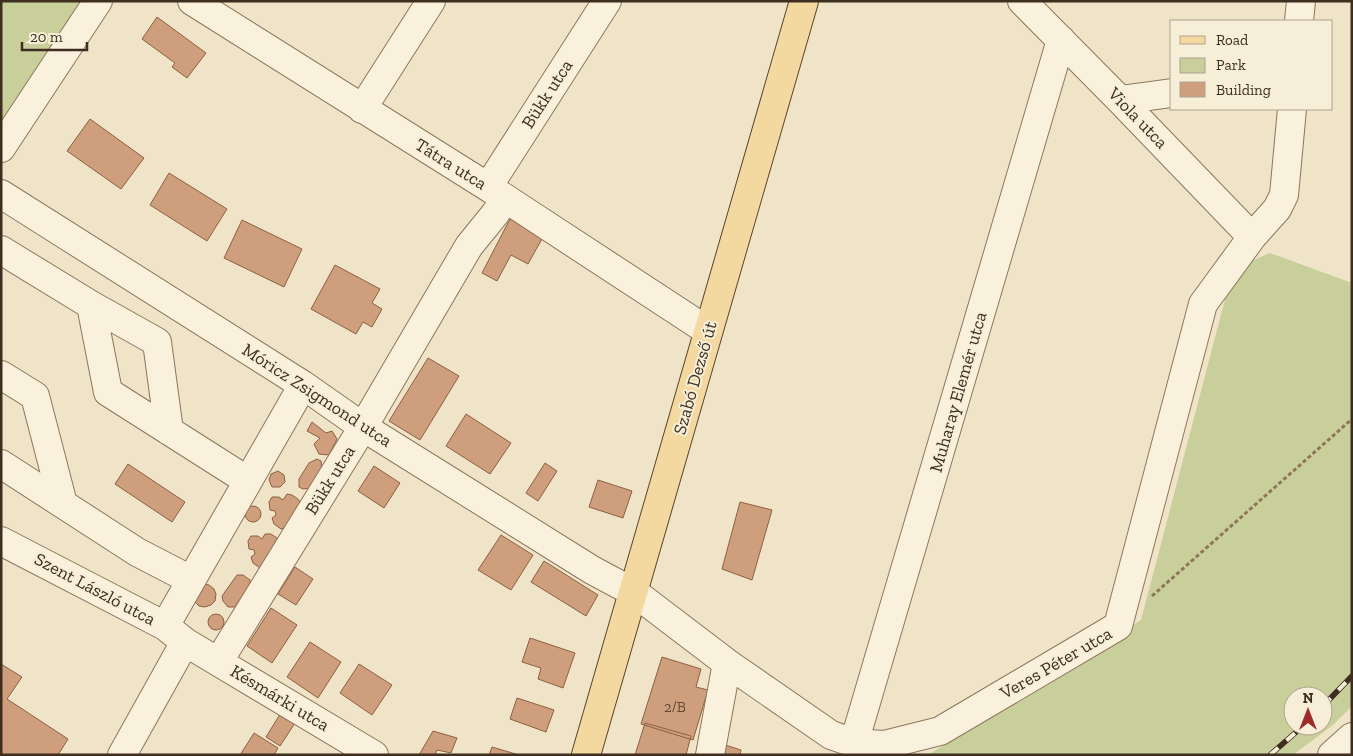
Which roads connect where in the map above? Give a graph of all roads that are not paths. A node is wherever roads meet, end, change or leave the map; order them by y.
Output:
1 (98, 1) edge
2 (192, 1) edge
3 (431, 1) edge
4 (607, 1) edge
5 (804, 1) edge
6 (1022, 1) edge
7 (1301, 1) edge
8 (1299, 20) edge
9 (1061, 40) junction
10 (1170, 93) edge
11 (1120, 100) junction
12 (362, 109) junction
13 (1292, 110) edge
14 (1, 148) edge
15 (496, 193) junction
16 (1, 194) edge
17 (1252, 237) junction
18 (1, 250) edge
19 (91, 305) junction
20 (708, 331) junction
21 (1, 375) edge
22 (303, 385) junction
23 (364, 427) junction
24 (170, 431) junction
25 (1, 464) edge
26 (248, 482) junction
27 (63, 504) junction
28 (1, 541) edge
29 (191, 580) junction
30 (635, 593) junction
31 (175, 634) junction
32 (219, 661) junction
33 (727, 663) junction
34 (1352, 736) edge
35 (854, 743) junction
36 (122, 755) edge
37 (374, 755) edge
38 (586, 755) edge
39 (710, 755) edge
40 (1332, 755) edge

1 - 14 street
2 - 12 street, Tátra utca
3 - 12 street
4 - 15 street, Bükk utca
5 - 20 main road, Szabó Dezső út
6 - 9 street, Viola utca
7 - 8 street
9 - 11 street, Viola utca
9 - 35 street, Muharay Elemér utca
10 - 11 street
11 - 17 street, Viola utca
12 - 15 street, Tátra utca
13 - 17 street, Veres Péter utca
15 - 20 street, Tátra utca
15 - 23 street, Bükk utca
16 - 22 street, Móricz Zsigmond utca
17 - 35 street, Veres Péter utca
18 - 19 street
19 - 24 street
19 - 24 street
20 - 30 main road, Szabó Dezső út
21 - 27 street
22 - 23 street, Móricz Zsigmond utca
22 - 26 street
23 - 30 street, Móricz Zsigmond utca
23 - 32 street, Bükk utca
24 - 26 street
25 - 27 street
26 - 29 street
27 - 29 street
28 - 31 street, Szent László utca
29 - 31 street
30 - 33 street, Veres Péter utca
30 - 38 main road, Szabó Dezső út
31 - 32 street, Késmárki utca
31 - 36 street
32 - 37 street, Késmárki utca
33 - 35 street, Veres Péter utca
33 - 39 street
34 - 40 street

